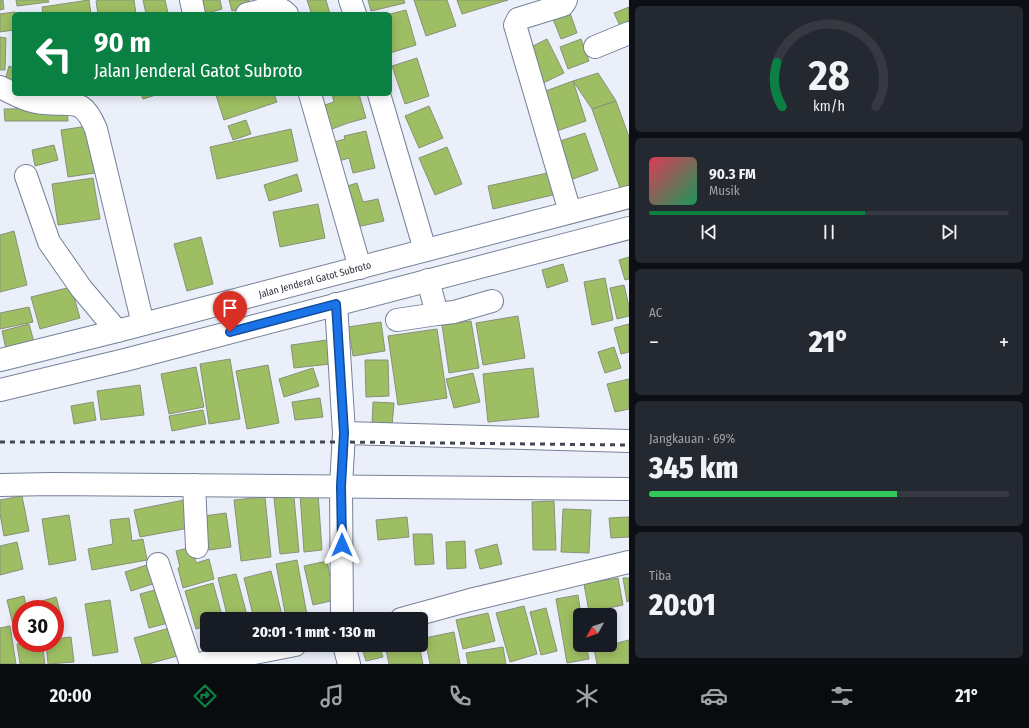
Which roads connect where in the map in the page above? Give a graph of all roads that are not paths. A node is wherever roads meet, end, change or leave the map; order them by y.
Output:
1 (191, 0) edge
2 (350, 0) edge
3 (566, 0) edge
4 (194, 12) edge
5 (259, 12) edge
6 (285, 12) edge
7 (353, 12) edge
8 (629, 33) edge
9 (595, 47) dead end
10 (0, 87) edge
11 (12, 93) edge
12 (17, 96) edge
13 (311, 96) edge
14 (380, 96) edge
15 (26, 176) dead end
16 (629, 197) edge
17 (570, 212) junction
18 (629, 228) edge
19 (425, 250) junction
20 (360, 268) junction
21 (428, 280) junction
22 (492, 301) dead end
23 (336, 304) junction
24 (437, 314) junction
25 (397, 320) dead end
26 (143, 324) junction
27 (117, 331) junction
28 (0, 360) edge
29 (0, 390) edge
30 (344, 433) junction
31 (629, 441) edge
32 (0, 485) edge
33 (194, 485) junction
34 (341, 486) junction
35 (629, 489) edge
36 (198, 547) dead end
37 (629, 562) edge
38 (158, 564) dead end
39 (342, 612) edge
40 (428, 615) edge
41 (259, 652) edge
42 (346, 652) edge
43 (191, 664) edge
44 (198, 664) edge
45 (349, 664) edge

1 - 4 street
2 - 7 street
3 - 17 street
5 - 6 street
8 - 9 street
10 - 11 street
12 - 26 street
13 - 20 street
14 - 19 street
15 - 27 street
16 - 17 street, Jalan Jenderal Gatot Subroto
17 - 19 street, Jalan Jenderal Gatot Subroto
18 - 21 street
19 - 20 street, Jalan Jenderal Gatot Subroto
20 - 26 street, Jalan Jenderal Gatot Subroto
21 - 23 street
21 - 24 street
22 - 24 street
23 - 29 street
23 - 30 street
24 - 25 street
26 - 27 street, Jalan Jenderal Gatot Subroto
27 - 28 street, Jalan Jenderal Gatot Subroto
30 - 31 street
30 - 34 street
32 - 33 street
33 - 34 street
33 - 36 street
34 - 35 street
34 - 39 street
37 - 40 street
38 - 43 street
41 - 44 street
42 - 45 street

